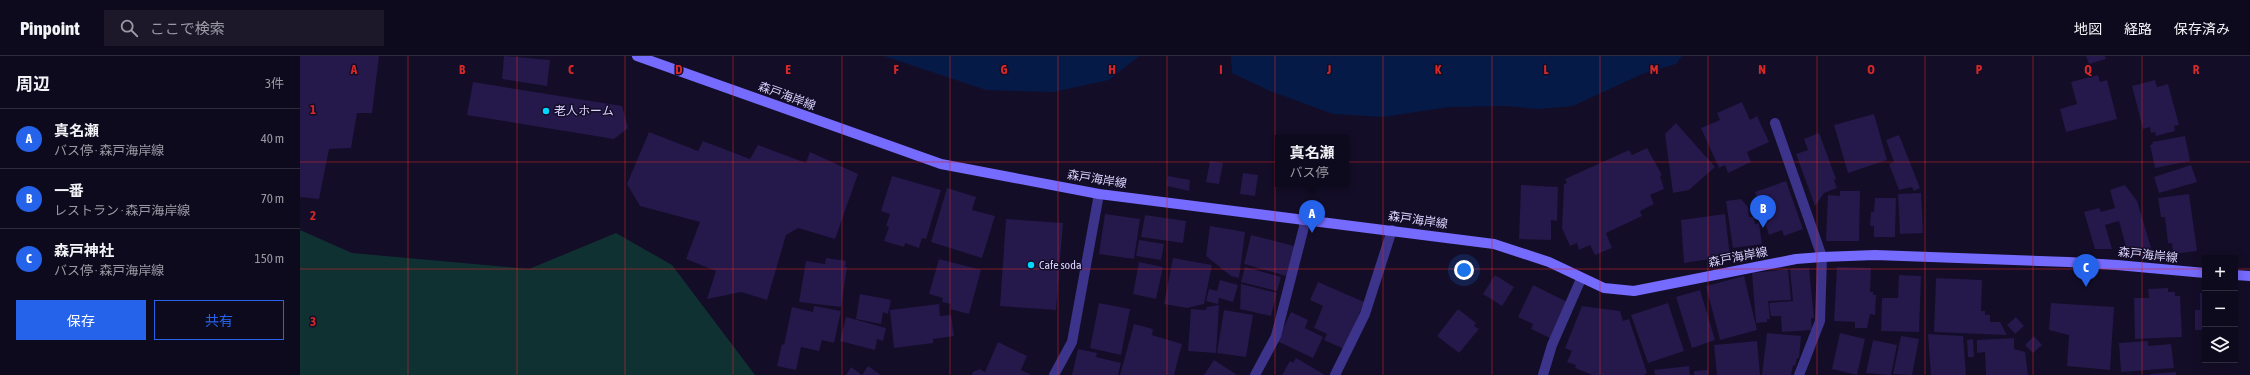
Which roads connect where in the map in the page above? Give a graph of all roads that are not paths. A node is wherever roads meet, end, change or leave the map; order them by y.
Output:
1 (637, 56) edge
2 (1775, 123) dead end
3 (1099, 194) junction
4 (1306, 219) junction
5 (1392, 230) junction
6 (1822, 256) junction
7 (2202, 273) edge
8 (2238, 275) edge
9 (2250, 276) edge
10 (1581, 279) junction
11 (1054, 375) edge
12 (1255, 375) edge
13 (1335, 375) edge
14 (1543, 375) edge
15 (1800, 375) edge

1 - 3 main road, 森戸海岸線
2 - 6 street
3 - 4 main road, 森戸海岸線
3 - 11 street
4 - 5 main road, 森戸海岸線
4 - 12 street
5 - 10 main road, 森戸海岸線
5 - 13 street
6 - 7 main road, 森戸海岸線
6 - 10 main road, 森戸海岸線
6 - 15 street
8 - 9 main road
10 - 14 street

